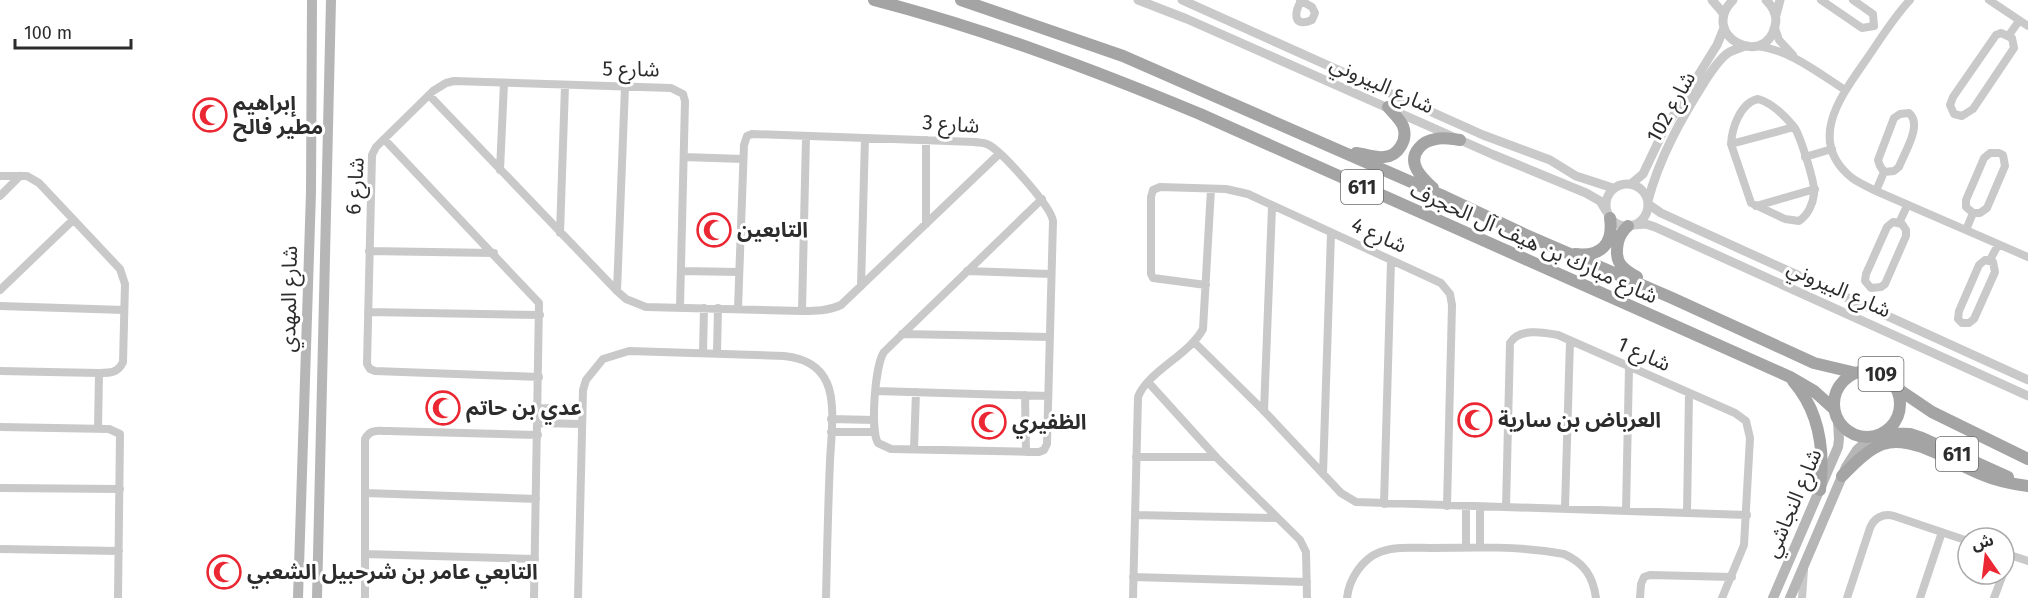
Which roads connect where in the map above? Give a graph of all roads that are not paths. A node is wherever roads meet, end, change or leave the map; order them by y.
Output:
1 (312, 0) edge
2 (331, 0) edge
3 (874, 0) edge
4 (961, 0) edge
5 (1138, 0) edge
6 (1182, 0) edge
7 (1712, 0) edge
8 (1733, 0) edge
9 (1766, 0) edge
10 (1780, 0) edge
11 (1821, 0) edge
12 (1853, 0) edge
13 (1910, 0) edge
14 (1989, 0) edge
15 (1724, 14) junction
16 (2019, 21) junction
17 (1030, 23) junction
18 (1236, 24) junction
19 (1776, 24) junction
20 (961, 25) junction
21 (2028, 26) edge
22 (1874, 27) junction
23 (1724, 28) junction
24 (1256, 33) junction
25 (1884, 33) junction
26 (2009, 35) junction
27 (1229, 37) junction
28 (1249, 46) junction
29 (1745, 46) junction
30 (1757, 46) junction
31 (1798, 60) junction
32 (1170, 77) junction
33 (504, 83) junction
34 (565, 86) junction
35 (625, 87) junction
36 (1845, 90) junction
37 (1153, 94) junction
38 (429, 95) junction
39 (1388, 107) junction
40 (1794, 127) junction
41 (806, 137) junction
42 (865, 138) junction
43 (384, 139) junction
44 (926, 140) junction
45 (1460, 140) junction
46 (1731, 144) junction
47 (1832, 149) junction
48 (1338, 150) junction
49 (999, 154) junction
50 (684, 157) junction
51 (1805, 158) junction
52 (743, 159) junction
53 (500, 170) junction
54 (1884, 172) junction
55 (0, 176) edge
56 (20, 176) junction
57 (1631, 184) junction
58 (1613, 188) junction
59 (1211, 189) junction
60 (1815, 189) junction
61 (1876, 191) junction
62 (1441, 195) junction
63 (0, 196) edge
64 (1042, 199) junction
65 (1648, 202) junction
66 (1755, 206) junction
67 (1907, 206) junction
68 (1272, 207) junction
69 (1973, 213) junction
70 (1608, 215) junction
71 (73, 220) junction
72 (1899, 223) junction
73 (926, 224) junction
74 (1631, 226) junction
75 (1966, 230) junction
76 (560, 233) junction
77 (1331, 234) junction
78 (1526, 236) junction
79 (1715, 237) junction
80 (1728, 243) junction
81 (1998, 244) junction
82 (1708, 250) junction
83 (369, 251) junction
84 (494, 253) junction
85 (1721, 256) junction
86 (2028, 257) edge
87 (1990, 260) junction
88 (1391, 261) junction
89 (681, 271) junction
90 (967, 271) junction
91 (740, 272) junction
92 (1051, 274) junction
93 (1206, 285) junction
94 (861, 286) junction
95 (0, 290) edge
96 (617, 291) junction
97 (1672, 298) junction
98 (0, 306) edge
99 (680, 307) junction
100 (704, 308) junction
101 (718, 308) junction
102 (738, 308) junction
103 (124, 310) junction
104 (802, 311) junction
105 (368, 312) junction
106 (540, 315) junction
107 (902, 334) junction
108 (1049, 337) junction
109 (1570, 341) junction
110 (1194, 342) junction
111 (307, 344) junction
112 (1954, 346) junction
113 (703, 352) junction
114 (717, 352) junction
115 (1972, 354) junction
116 (1947, 357) junction
117 (321, 362) junction
118 (1965, 366) junction
119 (1629, 368) junction
120 (0, 371) edge
121 (99, 373) junction
122 (1856, 373) junction
123 (539, 377) junction
124 (1790, 377) junction
125 (2028, 380) edge
126 (1148, 382) junction
127 (1895, 387) junction
128 (876, 390) junction
129 (916, 392) junction
130 (1689, 394) junction
131 (1025, 395) junction
132 (305, 396) junction
133 (1048, 396) junction
134 (2028, 396) edge
135 (538, 408) junction
136 (582, 409) junction
137 (1264, 411) junction
138 (320, 412) junction
139 (1836, 415) junction
140 (831, 419) junction
141 (874, 420) junction
142 (538, 423) junction
143 (582, 424) junction
144 (0, 427) edge
145 (98, 429) junction
146 (831, 432) junction
147 (873, 432) junction
148 (538, 435) junction
149 (1877, 435) junction
150 (914, 449) junction
151 (1026, 452) junction
152 (1136, 457) junction
153 (1216, 457) junction
154 (2028, 459) edge
155 (1323, 474) junction
156 (1842, 476) junction
157 (2028, 486) edge
158 (0, 488) edge
159 (120, 489) junction
160 (1820, 490) junction
161 (365, 493) junction
162 (536, 499) junction
163 (1384, 504) junction
164 (1448, 506) junction
165 (1466, 506) junction
166 (1480, 507) junction
167 (1506, 507) junction
168 (1565, 508) junction
169 (1626, 511) junction
170 (1688, 512) junction
171 (1135, 515) junction
172 (1747, 515) junction
173 (1277, 518) junction
174 (1942, 532) junction
175 (1956, 537) edge
176 (1466, 547) junction
177 (1479, 548) junction
178 (0, 549) edge
179 (119, 551) junction
180 (365, 554) junction
181 (535, 559) junction
182 (1805, 564) junction
183 (1133, 577) junction
184 (1732, 577) junction
185 (1307, 582) junction
186 (118, 598) edge
187 (298, 598) edge
188 (317, 598) edge
189 (365, 598) edge
190 (534, 598) edge
191 (578, 598) edge
192 (826, 598) edge
193 (1133, 598) edge
194 (1307, 598) edge
195 (1347, 598) edge
196 (1596, 598) edge
197 (1640, 598) edge
198 (1722, 598) edge
199 (1773, 598) edge
200 (1790, 598) edge
201 (1802, 598) edge
202 (1847, 598) edge
203 (1920, 598) edge

1 - 111 main road, شارع المهدي
2 - 117 main road, شارع المهدي
3 - 20 main road, شارع مبارك بن هيف آل الحجرف / 611
4 - 17 main road, شارع مبارك بن هيف آل الحجرف / 611
5 - 27 street, شارع البيروني
6 - 18 street, شارع البيروني
7 - 15 street
8 - 15 street
9 - 19 street
10 - 19 street
11 - 22 street
12 - 22 street
13 - 25 street
14 - 16 street
15 - 23 street
16 - 21 street
16 - 26 street
17 - 20 main road
17 - 32 main road, شارع مبارك بن هيف آل الحجرف / 611
18 - 24 street, شارع البيروني
18 - 27 street
19 - 30 street
19 - 31 street
20 - 37 main road, شارع مبارك بن هيف آل الحجرف / 611
22 - 25 street
23 - 29 street
23 - 57 street, شارع 102
24 - 28 street
24 - 58 street, شارع البيروني
25 - 36 street
26 - 26 street
27 - 28 street, شارع البيروني
28 - 39 street, شارع البيروني
29 - 30 street
29 - 65 street, شارع 102
30 - 31 street
31 - 36 street
32 - 37 main road
32 - 48 main road, شارع مبارك بن هيف آل الحجرف / 611
33 - 34 street, شارع 5
33 - 38 street, شارع 5
33 - 53 street
34 - 35 street, شارع 5
34 - 76 street
35 - 50 street, شارع 5
35 - 96 street
36 - 47 street
37 - 124 main road, شارع مبارك بن هيف آل الحجرف / 611
38 - 43 street, شارع 5
38 - 53 street
39 - 45 street, شارع البيروني
39 - 48 main road
40 - 46 street
40 - 46 street
40 - 51 street
41 - 42 street, شارع 3
41 - 52 street, شارع 3
41 - 104 street
42 - 44 street, شارع 3
42 - 94 street
43 - 83 street, شارع 6
43 - 84 street, شارع 6
44 - 49 street, شارع 3
44 - 73 street
45 - 62 main road
45 - 70 street, شارع البيروني
46 - 66 street
47 - 51 street
47 - 61 street
48 - 62 main road, شارع مبارك بن هيف آل الحجرف / 611
49 - 64 street
49 - 73 street, شارع 3
50 - 52 street
50 - 89 street, شارع 5
51 - 60 street
52 - 91 street, شارع 3
53 - 76 street
54 - 54 street
54 - 61 street
55 - 56 street
56 - 63 street
56 - 71 street
57 - 58 street
57 - 65 street
58 - 70 street
59 - 68 street, شارع 4
59 - 93 street
59 - 93 street, شارع 4
60 - 66 street
60 - 66 street
61 - 67 street
62 - 78 main road, شارع مبارك بن هيف آل الحجرف / 611
64 - 90 street
64 - 92 street
65 - 74 street
65 - 79 street, شارع البيروني
67 - 72 street
67 - 75 street
68 - 77 street, شارع 4
68 - 137 street
69 - 69 street
69 - 75 street
70 - 74 street
70 - 78 main road
71 - 95 street
71 - 103 street
72 - 72 street
73 - 94 street, شارع 3
74 - 82 street, شارع البيروني
74 - 97 main road
75 - 81 street
76 - 96 street
77 - 88 street, شارع 4
77 - 155 street
78 - 97 main road, شارع مبارك بن هيف آل الحجرف / 611
79 - 80 street, شارع البيروني
79 - 82 street
80 - 85 street
80 - 112 street, شارع البيروني
81 - 86 street
81 - 87 street
82 - 85 street, شارع البيروني
83 - 84 street
83 - 105 street, شارع 6
84 - 106 street, شارع 6
85 - 116 street, شارع البيروني
87 - 87 street
88 - 163 street
88 - 164 street, شارع 4
89 - 91 street
89 - 99 street, شارع 5
90 - 92 street
90 - 107 street
91 - 102 street, شارع 3
92 - 108 street
93 - 110 street
94 - 104 street, شارع 3
96 - 99 street
97 - 122 main road, شارع مبارك بن هيف آل الحجرف / 611
98 - 103 street
99 - 100 street
100 - 101 street
100 - 113 street
101 - 102 street, شارع 3
101 - 114 street
102 - 104 street, شارع 3
103 - 121 street
105 - 106 street
105 - 123 street, شارع 6
106 - 123 street, شارع 6
107 - 108 street
107 - 128 street
108 - 133 street
109 - 119 street, شارع 1
109 - 167 street, شارع 1
109 - 168 street
110 - 126 street
110 - 137 street
111 - 117 main road
111 - 132 main road, شارع المهدي
112 - 115 street, شارع البيروني
112 - 116 street
113 - 114 street
113 - 136 street
114 - 140 street
115 - 118 street
115 - 125 street, شارع البيروني
116 - 118 street, شارع البيروني
117 - 138 main road, شارع المهدي
118 - 134 street, شارع البيروني
119 - 130 street, شارع 1
119 - 169 street
120 - 121 street
121 - 145 street
122 - 127 main road, 109
122 - 139 main road, 109
123 - 135 street, شارع 6
124 - 139 main road, شارع مبارك بن هيف آل الحجرف / 611
124 - 160 main road
126 - 152 street
126 - 153 street
127 - 149 main road, 109
127 - 154 main road, 611
128 - 129 street
128 - 141 street
129 - 131 street
129 - 150 street
130 - 170 street
130 - 172 street, شارع 1
131 - 133 street
131 - 151 street
132 - 138 main road
132 - 187 main road, شارع المهدي
133 - 151 street
135 - 136 street
135 - 142 street, شارع 6
136 - 143 street
137 - 155 street
138 - 188 main road, شارع المهدي
139 - 149 main road
139 - 160 main road, شارع النجاشي
140 - 141 street
140 - 146 street
141 - 147 street
142 - 143 street
142 - 148 street, شارع 6
143 - 191 street
144 - 145 street
145 - 159 street
146 - 147 street
146 - 192 street
147 - 150 street
148 - 161 street
148 - 162 street, شارع 6
149 - 156 main road, شارع النجاشي
149 - 157 main road, 611
150 - 151 street
152 - 153 street
152 - 171 street
153 - 173 street
155 - 163 street
156 - 157 main road
156 - 182 main road, شارع النجاشي
158 - 159 street
159 - 179 street
160 - 199 main road, شارع النجاشي
161 - 162 street
161 - 180 street
162 - 181 street, شارع 6
163 - 164 street
164 - 165 street
165 - 166 street
165 - 176 street
166 - 167 street
166 - 177 street
167 - 168 street
168 - 169 street
169 - 170 street
170 - 172 street
171 - 173 street
171 - 183 street
172 - 184 street, شارع 1
173 - 185 street
174 - 175 street
174 - 202 street
174 - 203 street
176 - 177 street
176 - 195 street
177 - 196 street
178 - 179 street
179 - 186 street
180 - 181 street
180 - 189 street
181 - 190 street, شارع 6
182 - 200 main road, شارع النجاشي
182 - 201 street
183 - 185 street
183 - 193 street
184 - 197 street
184 - 198 street, شارع 1
185 - 194 street

